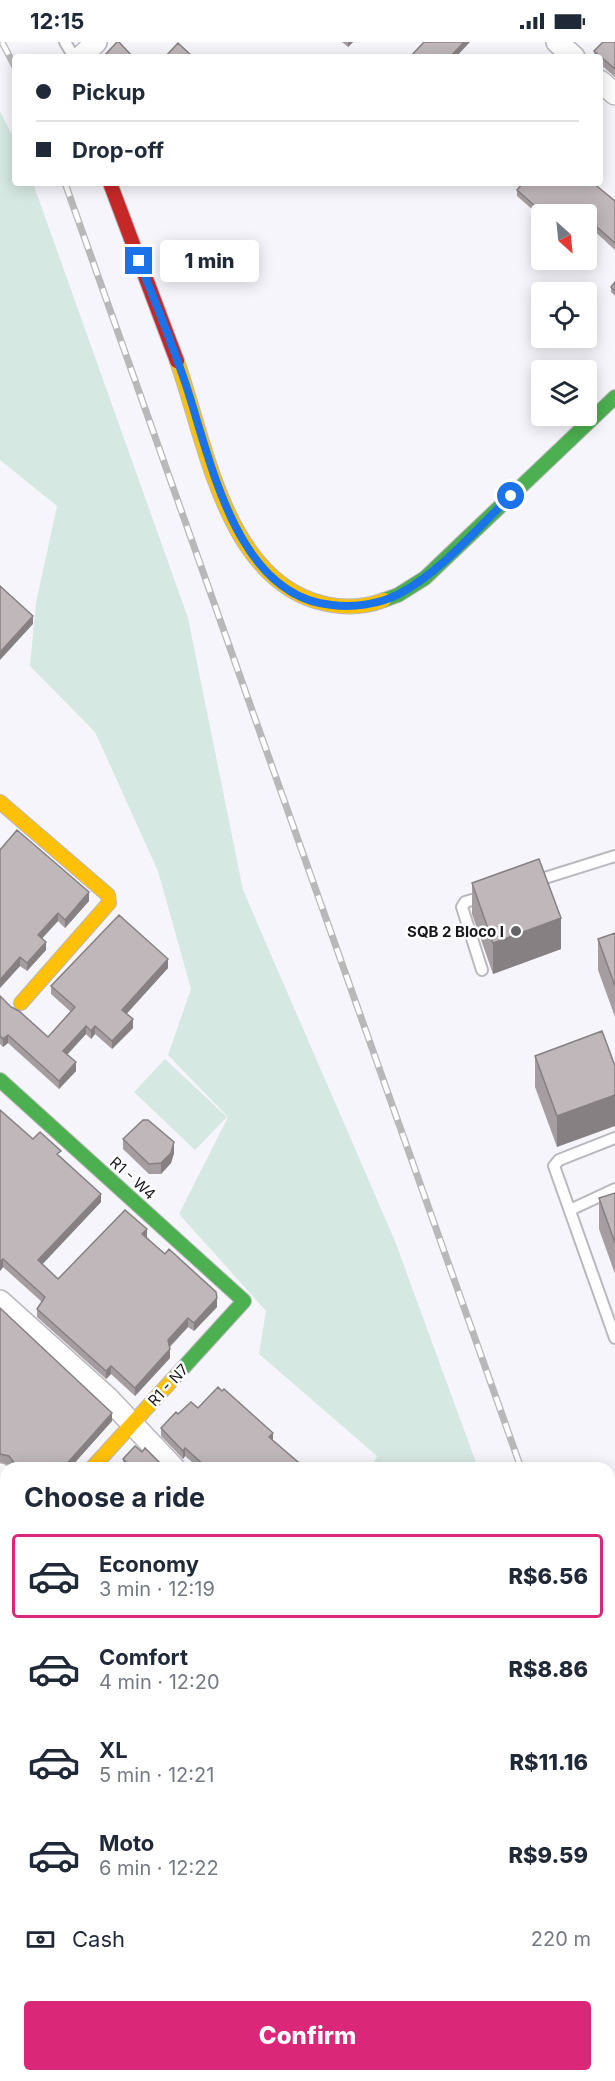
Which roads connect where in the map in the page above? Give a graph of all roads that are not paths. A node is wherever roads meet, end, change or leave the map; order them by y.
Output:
1 (96, 42) edge
2 (557, 42) edge
3 (84, 54) edge
4 (571, 54) edge
5 (603, 84) edge
6 (615, 94) edge
7 (111, 186) edge
8 (615, 397) edge
9 (2, 809) edge
10 (615, 856) edge
11 (519, 886) edge
12 (497, 892) edge
13 (482, 969) dead end
14 (21, 1003) dead end
15 (0, 1080) edge
16 (615, 1138) edge
17 (615, 1189) edge
18 (570, 1210) junction
19 (244, 1300) joint
20 (0, 1301) edge
21 (613, 1326) edge
22 (615, 1338) edge
23 (132, 1423) junction
24 (97, 1462) edge
25 (168, 1462) edge

1 - 3 street
2 - 4 street
5 - 6 street
7 - 8 main road
9 - 14 main road
10 - 11 lane
12 - 13 lane
15 - 19 main road, R1 - W4
16 - 18 lane
17 - 18 lane
18 - 21 lane
19 - 23 main road, R1 - N7
20 - 23 street
21 - 22 lane
23 - 24 main road, R1 - N7
23 - 25 street

